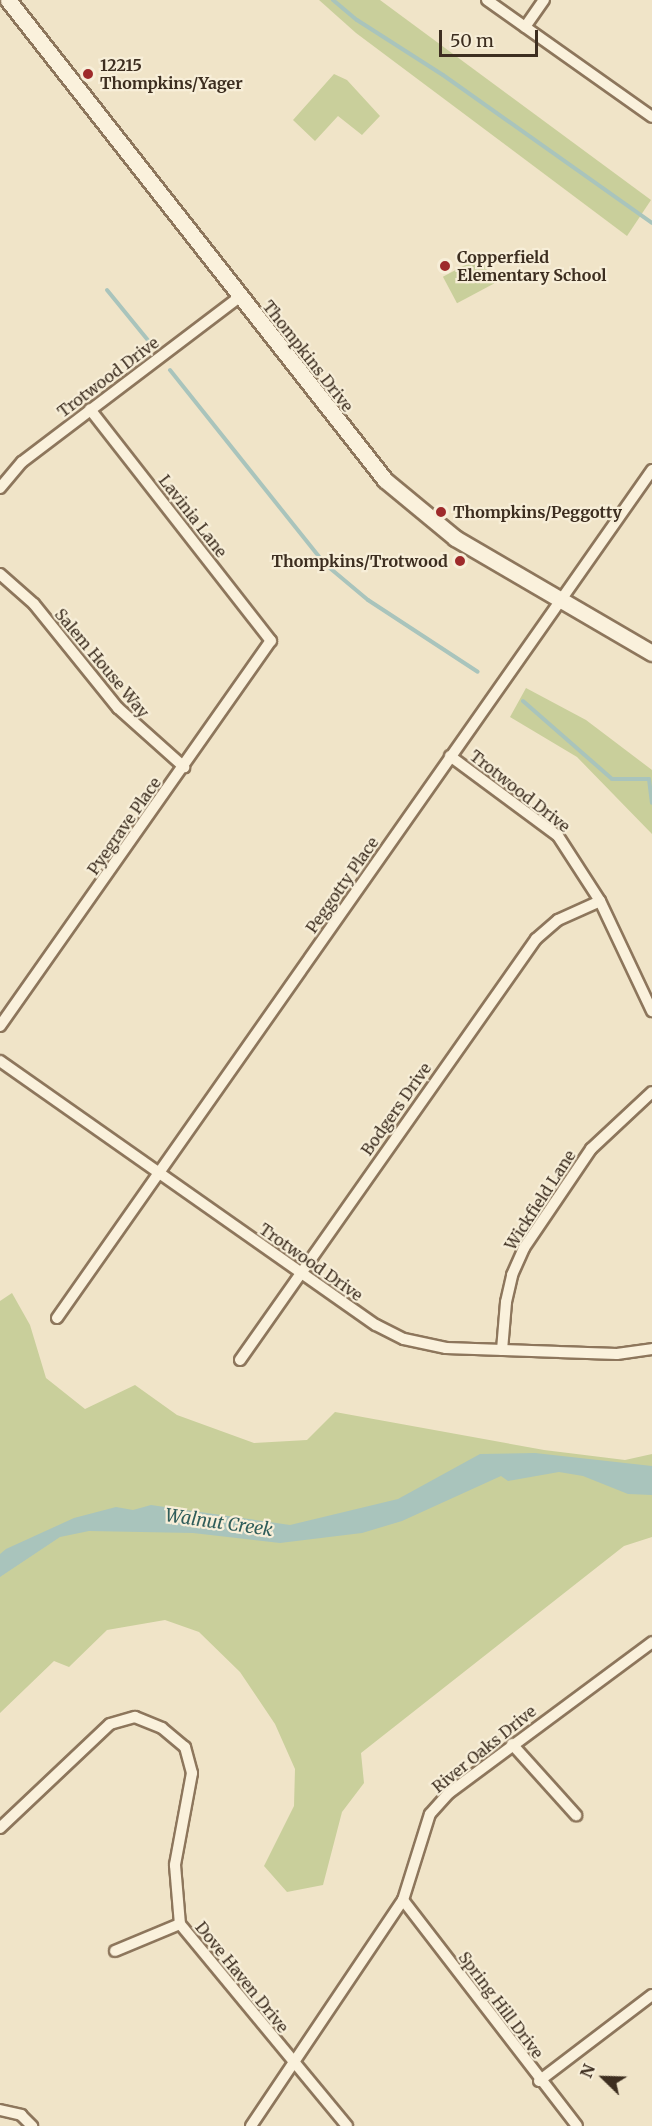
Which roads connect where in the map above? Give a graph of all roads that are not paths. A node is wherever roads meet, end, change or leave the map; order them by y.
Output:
1 (8, 0) edge
2 (487, 0) edge
3 (544, 0) edge
4 (525, 27) junction
5 (652, 117) edge
6 (239, 297) junction
7 (90, 409) junction
8 (652, 470) edge
9 (0, 488) edge
10 (0, 574) edge
11 (561, 601) junction
12 (271, 641) joint
13 (652, 653) edge
14 (450, 756) junction
15 (184, 767) junction
16 (600, 902) junction
17 (652, 1011) edge
18 (0, 1026) edge
19 (0, 1062) edge
20 (652, 1092) edge
21 (157, 1174) junction
22 (300, 1273) junction
23 (57, 1318) dead end
24 (652, 1349) edge
25 (502, 1350) junction
26 (240, 1359) dead end
27 (650, 1643) edge
28 (512, 1744) junction
29 (576, 1815) dead end
30 (0, 1828) edge
31 (403, 1900) junction
32 (180, 1924) junction
33 (115, 1950) dead end
34 (652, 1995) edge
35 (293, 2063) junction
36 (539, 2081) junction
37 (0, 2110) edge
38 (32, 2126) edge
39 (251, 2126) edge
40 (347, 2126) edge
41 (577, 2126) edge

1 - 6 street, Thompkins Drive
2 - 4 street
3 - 4 street
4 - 5 street
6 - 7 street, Trotwood Drive
6 - 11 street, Thompkins Drive
7 - 9 street, Trotwood Drive
7 - 12 street, Lavinia Lane
8 - 11 street, Peggotty Place
10 - 15 street, Salem House Way
11 - 13 street, Thompkins Drive
11 - 14 street, Peggotty Place
12 - 15 street, Pyegrave Place
14 - 16 street, Trotwood Drive
14 - 21 street, Peggotty Place
15 - 18 street, Pyegrave Place
16 - 17 street, Trotwood Drive
16 - 22 street, Bodgers Drive
19 - 21 street, Trotwood Drive
20 - 25 street, Wickfield Lane
21 - 22 street, Trotwood Drive
21 - 23 street, Peggotty Place
22 - 25 street, Trotwood Drive
22 - 26 street, Bodgers Drive
24 - 25 street, Trotwood Drive
27 - 28 street, River Oaks Drive
28 - 29 street
28 - 31 street, River Oaks Drive
30 - 32 street, Dove Haven Drive
31 - 35 street, River Oaks Drive
31 - 36 street, Spring Hill Drive
32 - 33 street
32 - 35 street, Dove Haven Drive
34 - 36 street
35 - 39 street, River Oaks Drive
35 - 40 street, Dove Haven Drive
36 - 41 street, Spring Hill Drive
37 - 38 street

